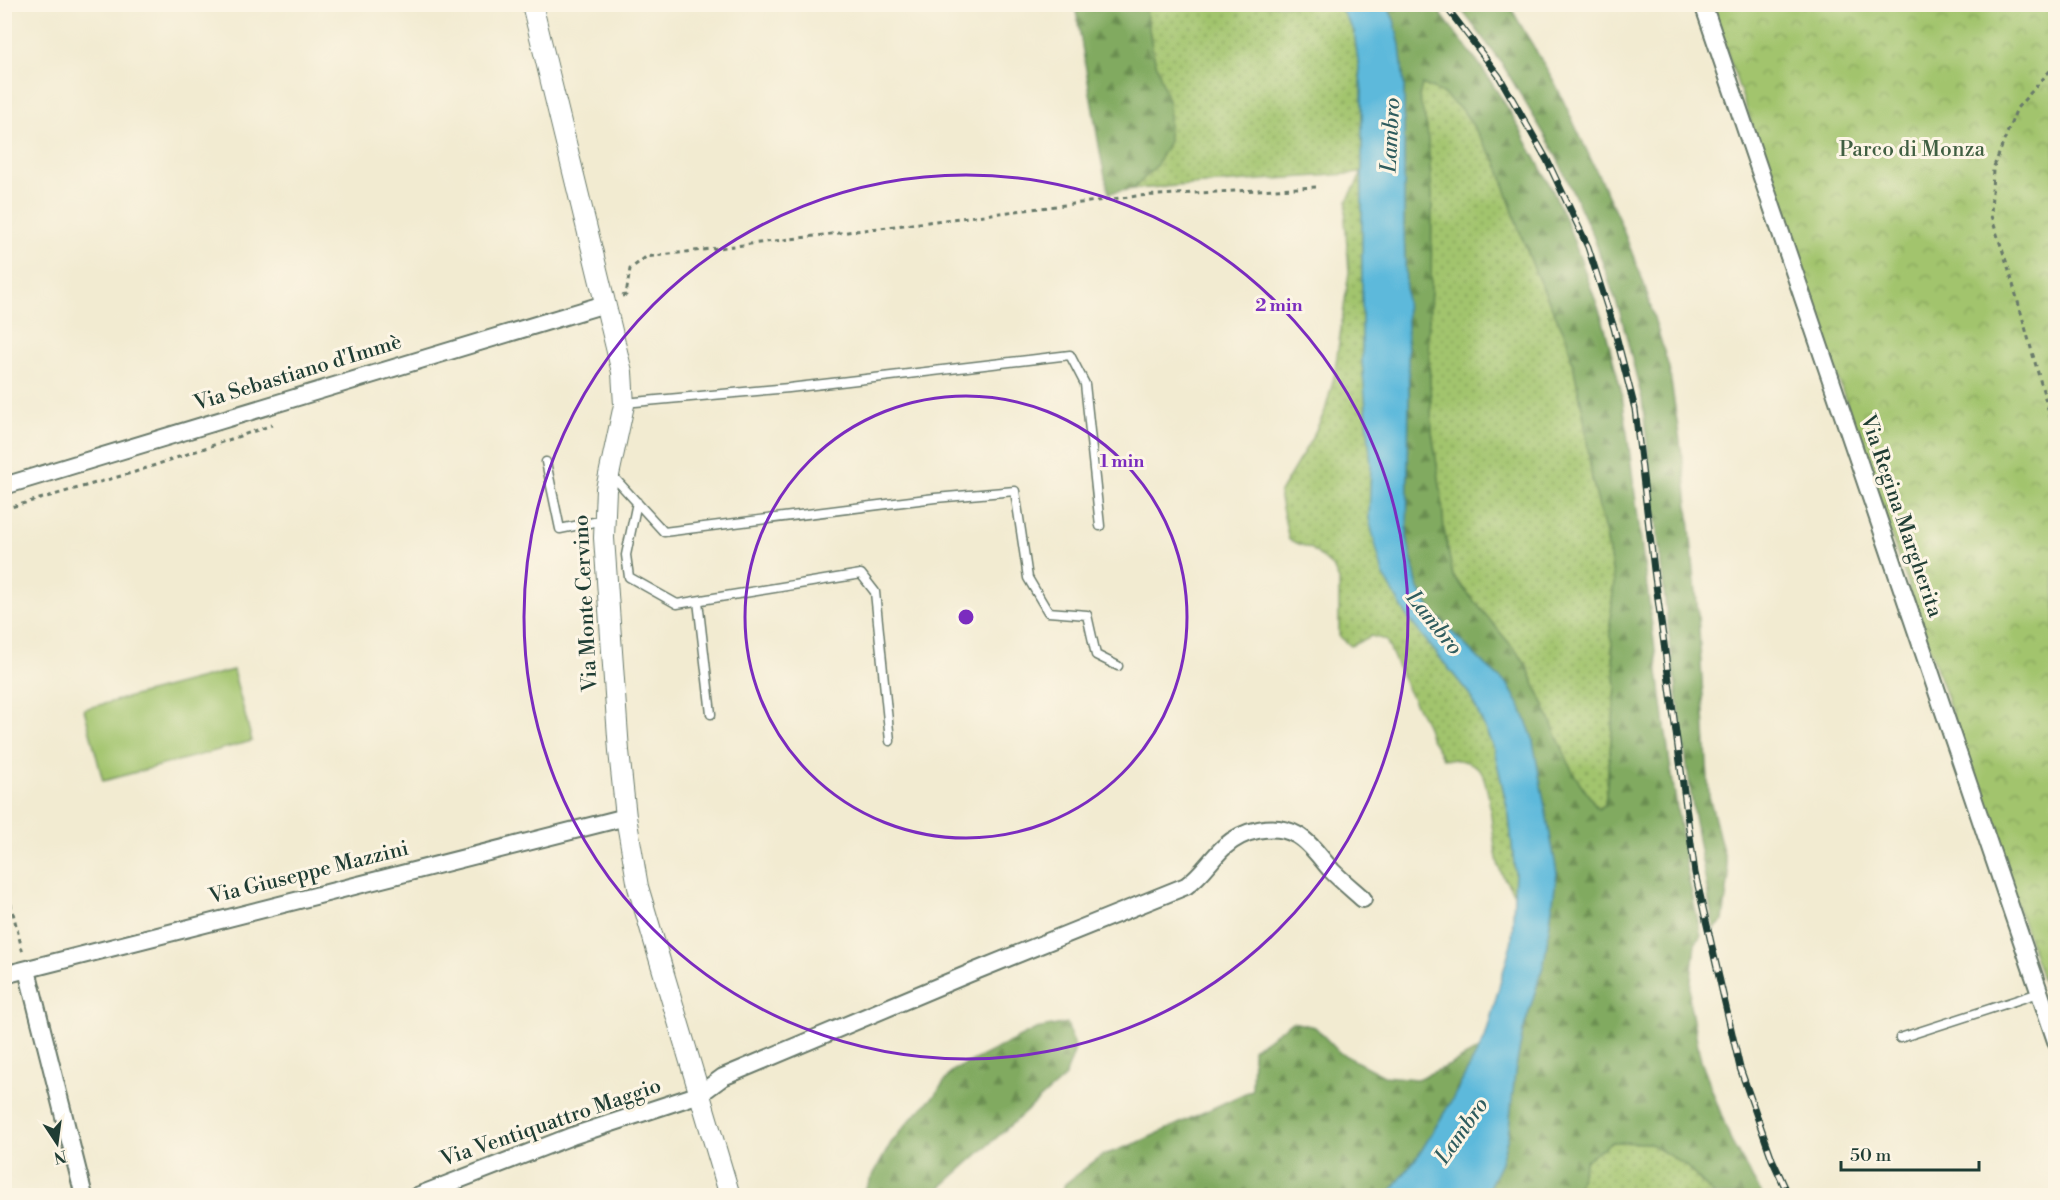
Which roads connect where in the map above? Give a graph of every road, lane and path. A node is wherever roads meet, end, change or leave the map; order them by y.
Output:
1 (532, 4) edge
2 (1703, 4) edge
3 (2055, 64) edge
4 (1316, 187) dead end
5 (605, 304) junction
6 (624, 404) junction
7 (2055, 437) edge
8 (546, 462) dead end
9 (610, 473) junction
10 (4, 486) edge
11 (637, 502) junction
12 (604, 520) junction
13 (1100, 526) dead end
14 (698, 601) junction
15 (1118, 666) dead end
16 (711, 714) dead end
17 (890, 741) dead end
18 (626, 817) junction
19 (4, 878) edge
20 (1363, 899) dead end
21 (27, 970) junction
22 (4, 975) edge
23 (2039, 993) junction
24 (1900, 1038) dead end
25 (2055, 1041) edge
26 (699, 1094) junction
27 (84, 1196) edge
28 (417, 1196) edge
29 (730, 1196) edge

1 - 5 street, Via Monte Cervino
2 - 23 street, Via Regina Margherita
3 - 7 path
4 - 5 path
5 - 6 street, Via Monte Cervino
5 - 10 street, Via Sebastiano d'Immè
6 - 9 street, Via Monte Cervino
6 - 13 lane
8 - 12 lane
9 - 11 lane
9 - 12 street, Via Monte Cervino
11 - 14 lane
11 - 15 lane
12 - 18 street, Via Monte Cervino
14 - 16 lane
14 - 17 lane
18 - 21 street, Via Giuseppe Mazzini
18 - 26 street, Via Monte Cervino
19 - 21 path
20 - 26 street, Via Ventiquattro Maggio
21 - 22 street, Via Giuseppe Mazzini
21 - 27 street
23 - 24 lane
23 - 25 street, Via Regina Margherita
26 - 28 street, Via Ventiquattro Maggio
26 - 29 street

